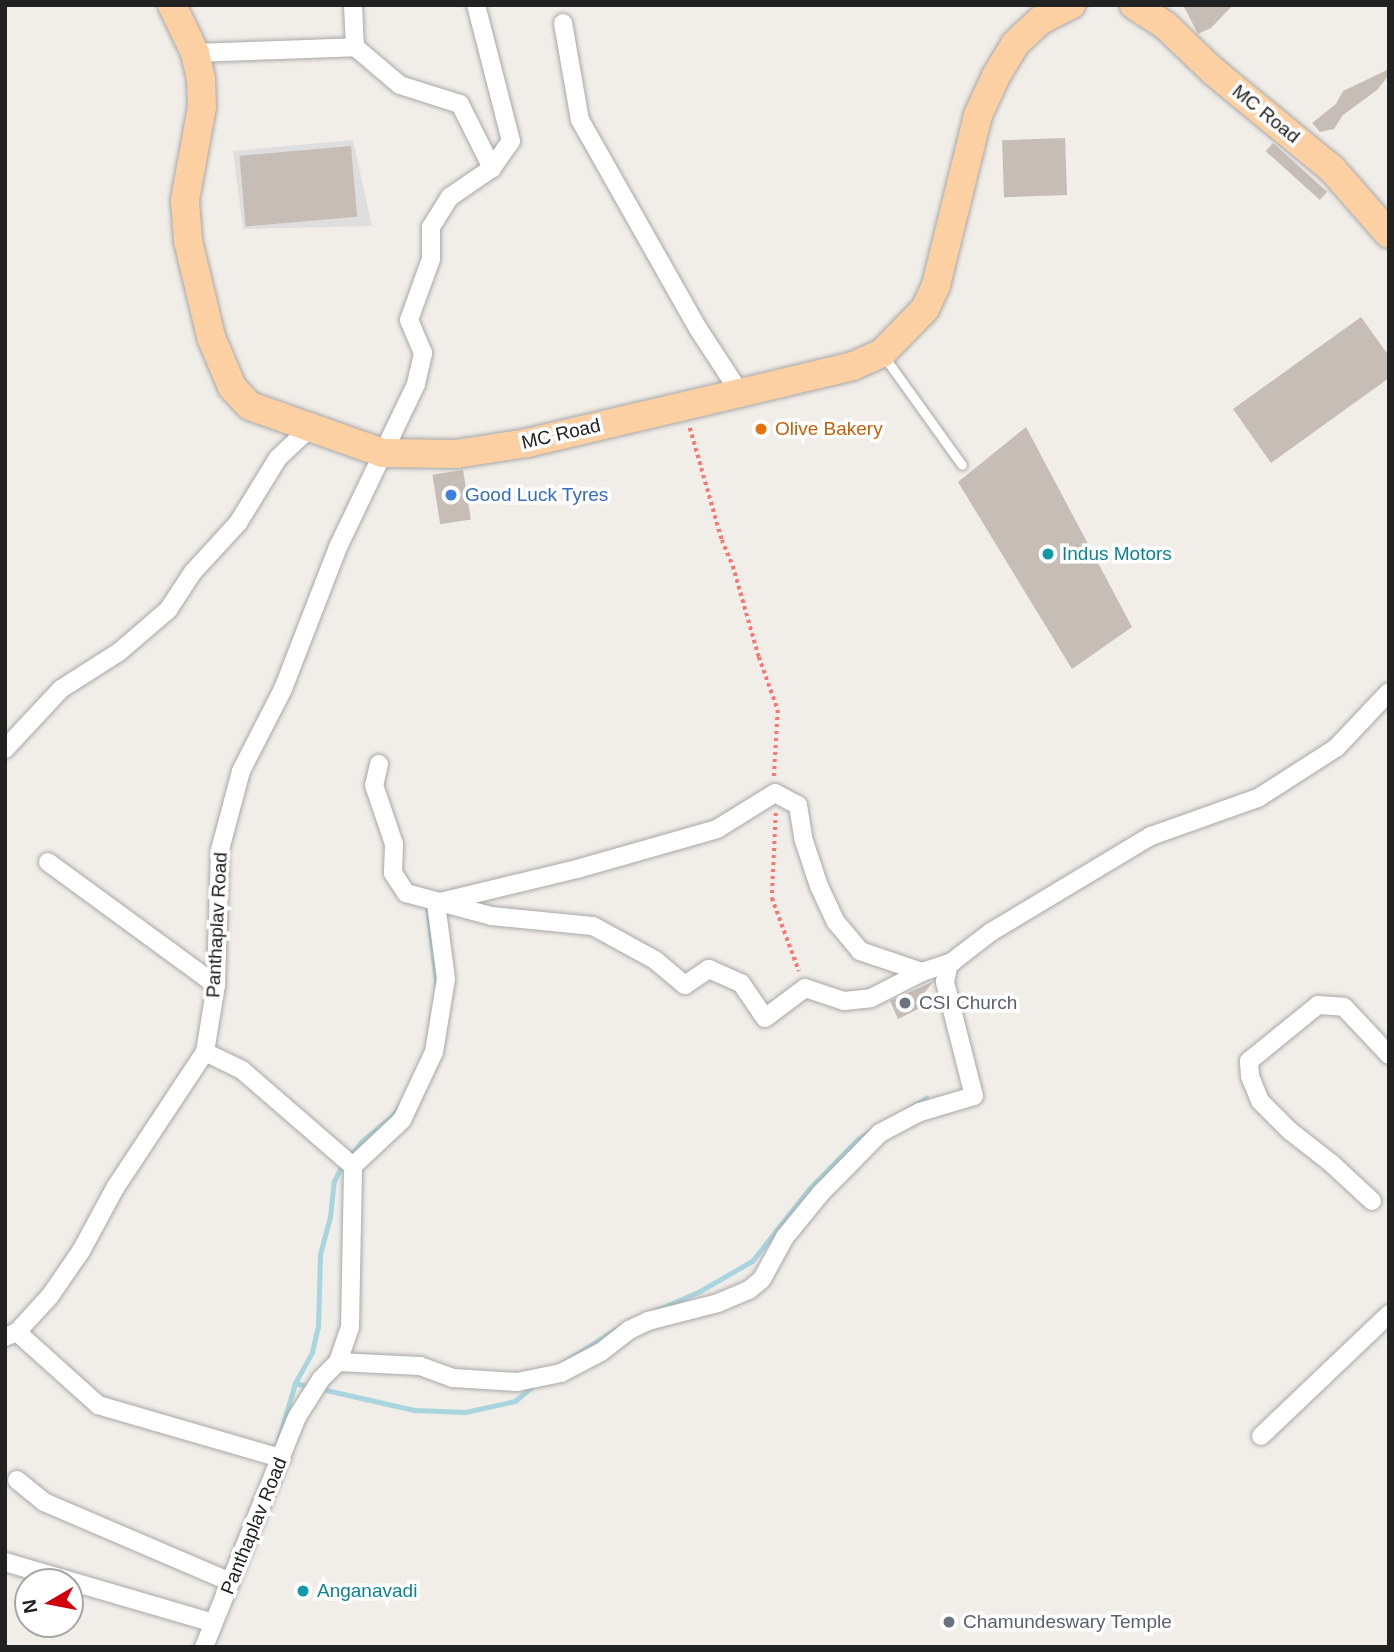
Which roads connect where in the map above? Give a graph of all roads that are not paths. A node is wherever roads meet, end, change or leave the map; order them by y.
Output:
1 (172, 5) edge
2 (353, 5) edge
3 (476, 5) edge
4 (1071, 5) edge
5 (1134, 5) edge
6 (563, 23) dead end
7 (355, 47) junction
8 (195, 53) junction
9 (492, 168) junction
10 (1389, 234) edge
11 (882, 353) junction
12 (740, 393) junction
13 (309, 429) junction
14 (383, 453) junction
15 (962, 465) dead end
16 (1389, 692) edge
17 (5, 749) edge
18 (379, 764) dead end
19 (48, 862) dead end
20 (436, 903) junction
21 (949, 963) junction
22 (922, 972) junction
23 (216, 985) junction
24 (205, 1052) junction
25 (1389, 1055) edge
26 (353, 1166) junction
27 (1372, 1201) dead end
28 (1389, 1314) edge
29 (11, 1334) edge
30 (338, 1362) junction
31 (1261, 1436) dead end
32 (281, 1458) junction
33 (17, 1480) dead end
34 (5, 1562) edge
35 (231, 1581) junction
36 (213, 1623) junction
37 (204, 1647) edge

1 - 8 main road, MC Road
2 - 7 street
3 - 9 street
4 - 11 main road, MC Road
5 - 10 main road, MC Road
6 - 12 street
7 - 8 street
7 - 9 street
8 - 13 main road, MC Road
9 - 14 street, Panthaplav Road
11 - 12 main road, MC Road
11 - 15 lane
12 - 14 main road, MC Road
13 - 14 main road, MC Road
13 - 17 street
14 - 23 street, Panthaplav Road
16 - 21 street
18 - 20 street
19 - 23 street
20 - 22 street
20 - 22 street
20 - 26 street
21 - 22 street
21 - 30 street
23 - 24 street, Panthaplav Road
24 - 26 street
24 - 29 street
25 - 27 street
26 - 30 street
28 - 31 street
29 - 32 street
30 - 32 street, Panthaplav Road
32 - 35 street, Panthaplav Road
33 - 35 street
34 - 36 street
35 - 36 street, Panthaplav Road
36 - 37 street, Panthaplav Road

